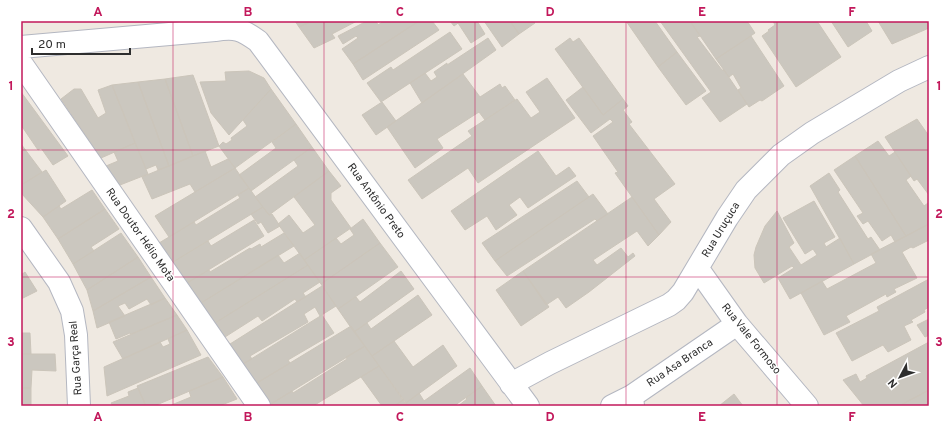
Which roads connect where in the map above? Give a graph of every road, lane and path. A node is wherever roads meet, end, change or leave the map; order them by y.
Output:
1 (214, 25) edge
2 (21, 48) edge
3 (21, 63) edge
4 (929, 67) edge
5 (21, 228) edge
6 (698, 269) junction
7 (737, 324) junction
8 (511, 384) junction
9 (632, 401) edge
10 (79, 406) edge
11 (259, 406) edge
12 (528, 406) edge
13 (612, 406) edge
14 (807, 406) edge

1 - 2 street, Rua Antônio Preto
1 - 8 street, Rua Antônio Preto
3 - 11 street, Rua Doutor Hélio Mota
4 - 6 street, Rua Uruçuca
5 - 10 street, Rua Garça Real
6 - 7 street, Rua Vale Formoso
6 - 8 street, Rua Uruçuca
7 - 9 street, Rua Asa Branca
7 - 14 street, Rua Vale Formoso
8 - 12 street, Rua Antônio Preto
9 - 13 street

